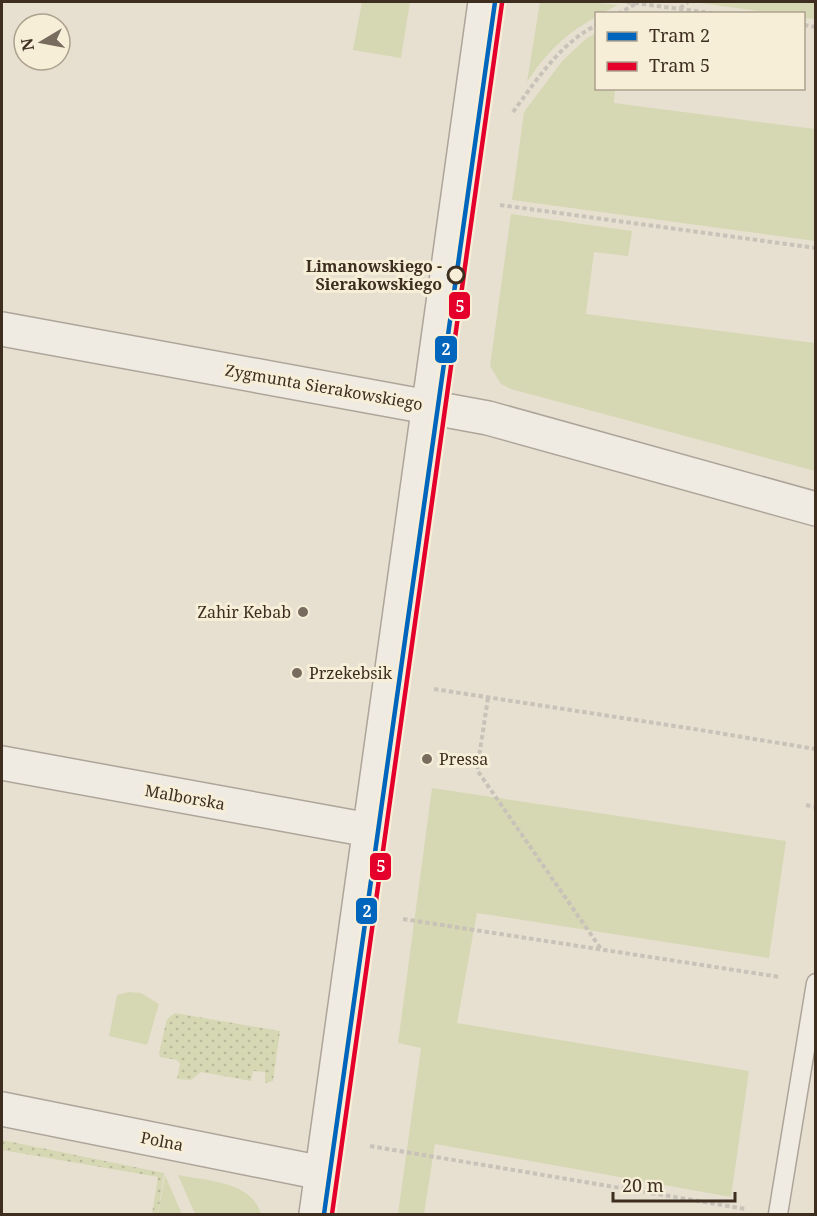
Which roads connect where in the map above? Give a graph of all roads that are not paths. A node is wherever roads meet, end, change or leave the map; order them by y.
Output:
1 (485, 2) edge
2 (2, 329) edge
3 (429, 406) junction
4 (816, 509) edge
5 (2, 763) edge
6 (369, 830) junction
7 (816, 983) edge
8 (2, 1109) edge
9 (322, 1173) junction
10 (316, 1215) edge
11 (778, 1215) edge

1 - 3 street
2 - 3 street, Zygmunta Sierakowskiego
3 - 4 street, Zygmunta Sierakowskiego
3 - 6 street
5 - 6 street, Malborska
6 - 9 street
7 - 11 lane
8 - 9 street, Polna
9 - 10 street

